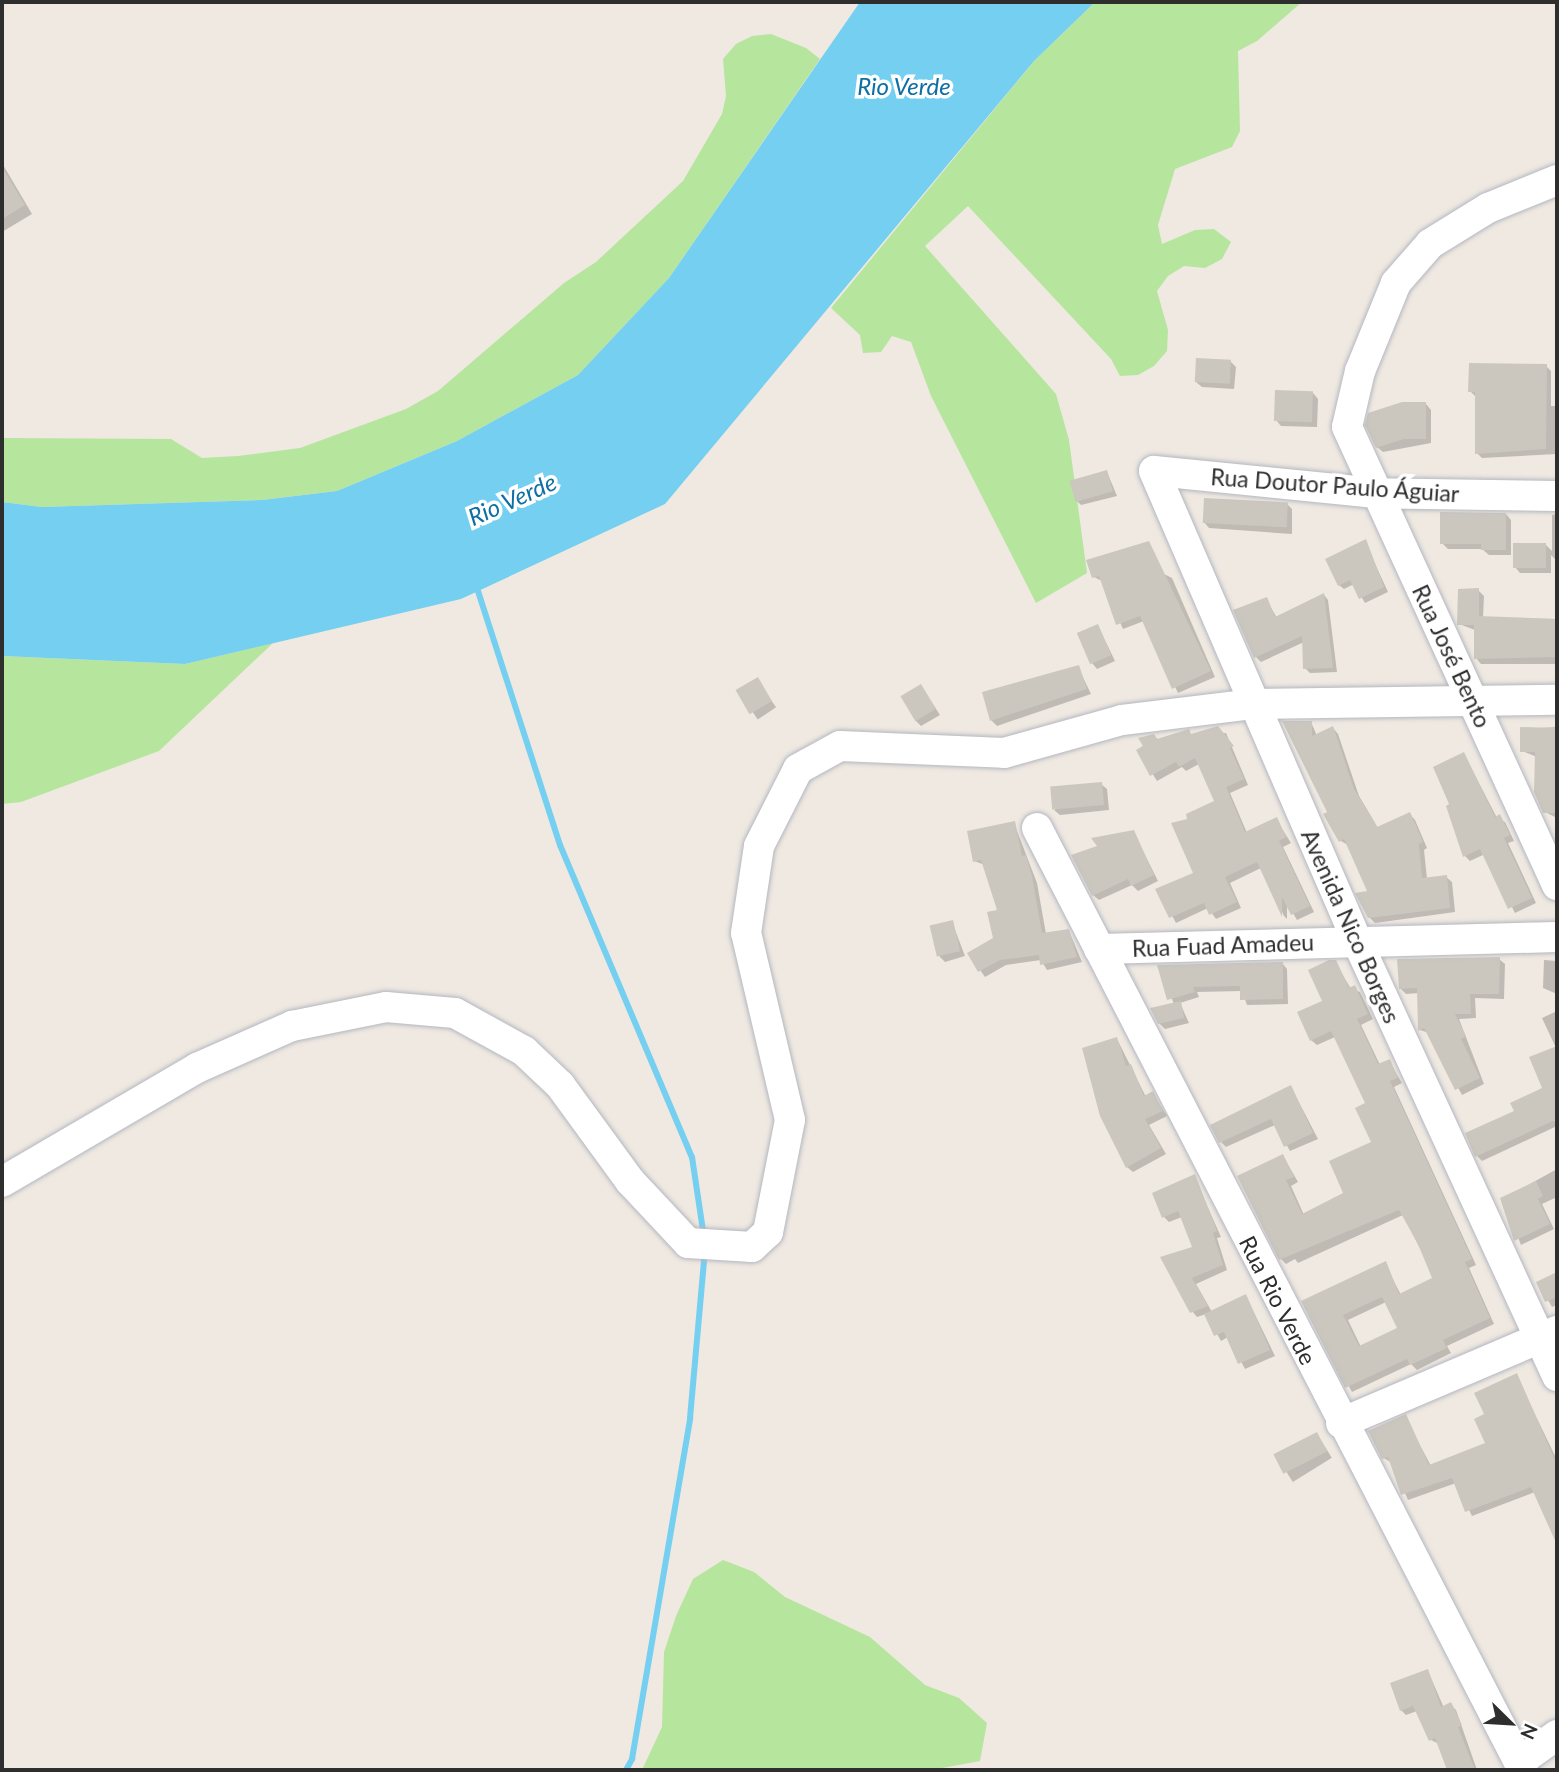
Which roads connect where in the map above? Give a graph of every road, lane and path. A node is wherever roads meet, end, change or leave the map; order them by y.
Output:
1 (1557, 180) edge
2 (1154, 471) joint
3 (1376, 493) junction
4 (1557, 496) edge
5 (1471, 698) junction
6 (1557, 699) edge
7 (1252, 704) junction
8 (1037, 828) dead end
9 (1557, 885) edge
10 (1557, 937) edge
11 (1357, 941) junction
12 (1099, 949) junction
13 (2, 1182) edge
14 (1549, 1334) edge
15 (1557, 1376) edge
16 (1341, 1423) junction
17 (1557, 1735) edge
18 (1521, 1766) edge

1 - 3 street, Rua José Bento
2 - 3 street, Rua Doutor Paulo Águiar
2 - 7 street, Avenida Nico Borges
3 - 4 street, Rua Doutor Paulo Águiar
3 - 5 street, Rua José Bento
5 - 6 street
5 - 7 street
5 - 9 street, Rua José Bento
7 - 11 street, Avenida Nico Borges
7 - 13 street
8 - 12 street, Rua Rio Verde
10 - 11 street, Rua Fuad Amadeu
11 - 12 street, Rua Fuad Amadeu
11 - 14 street, Avenida Nico Borges
12 - 16 street, Rua Rio Verde
14 - 15 street, Avenida Nico Borges
14 - 16 street
16 - 18 street, Rua Rio Verde
17 - 18 street

